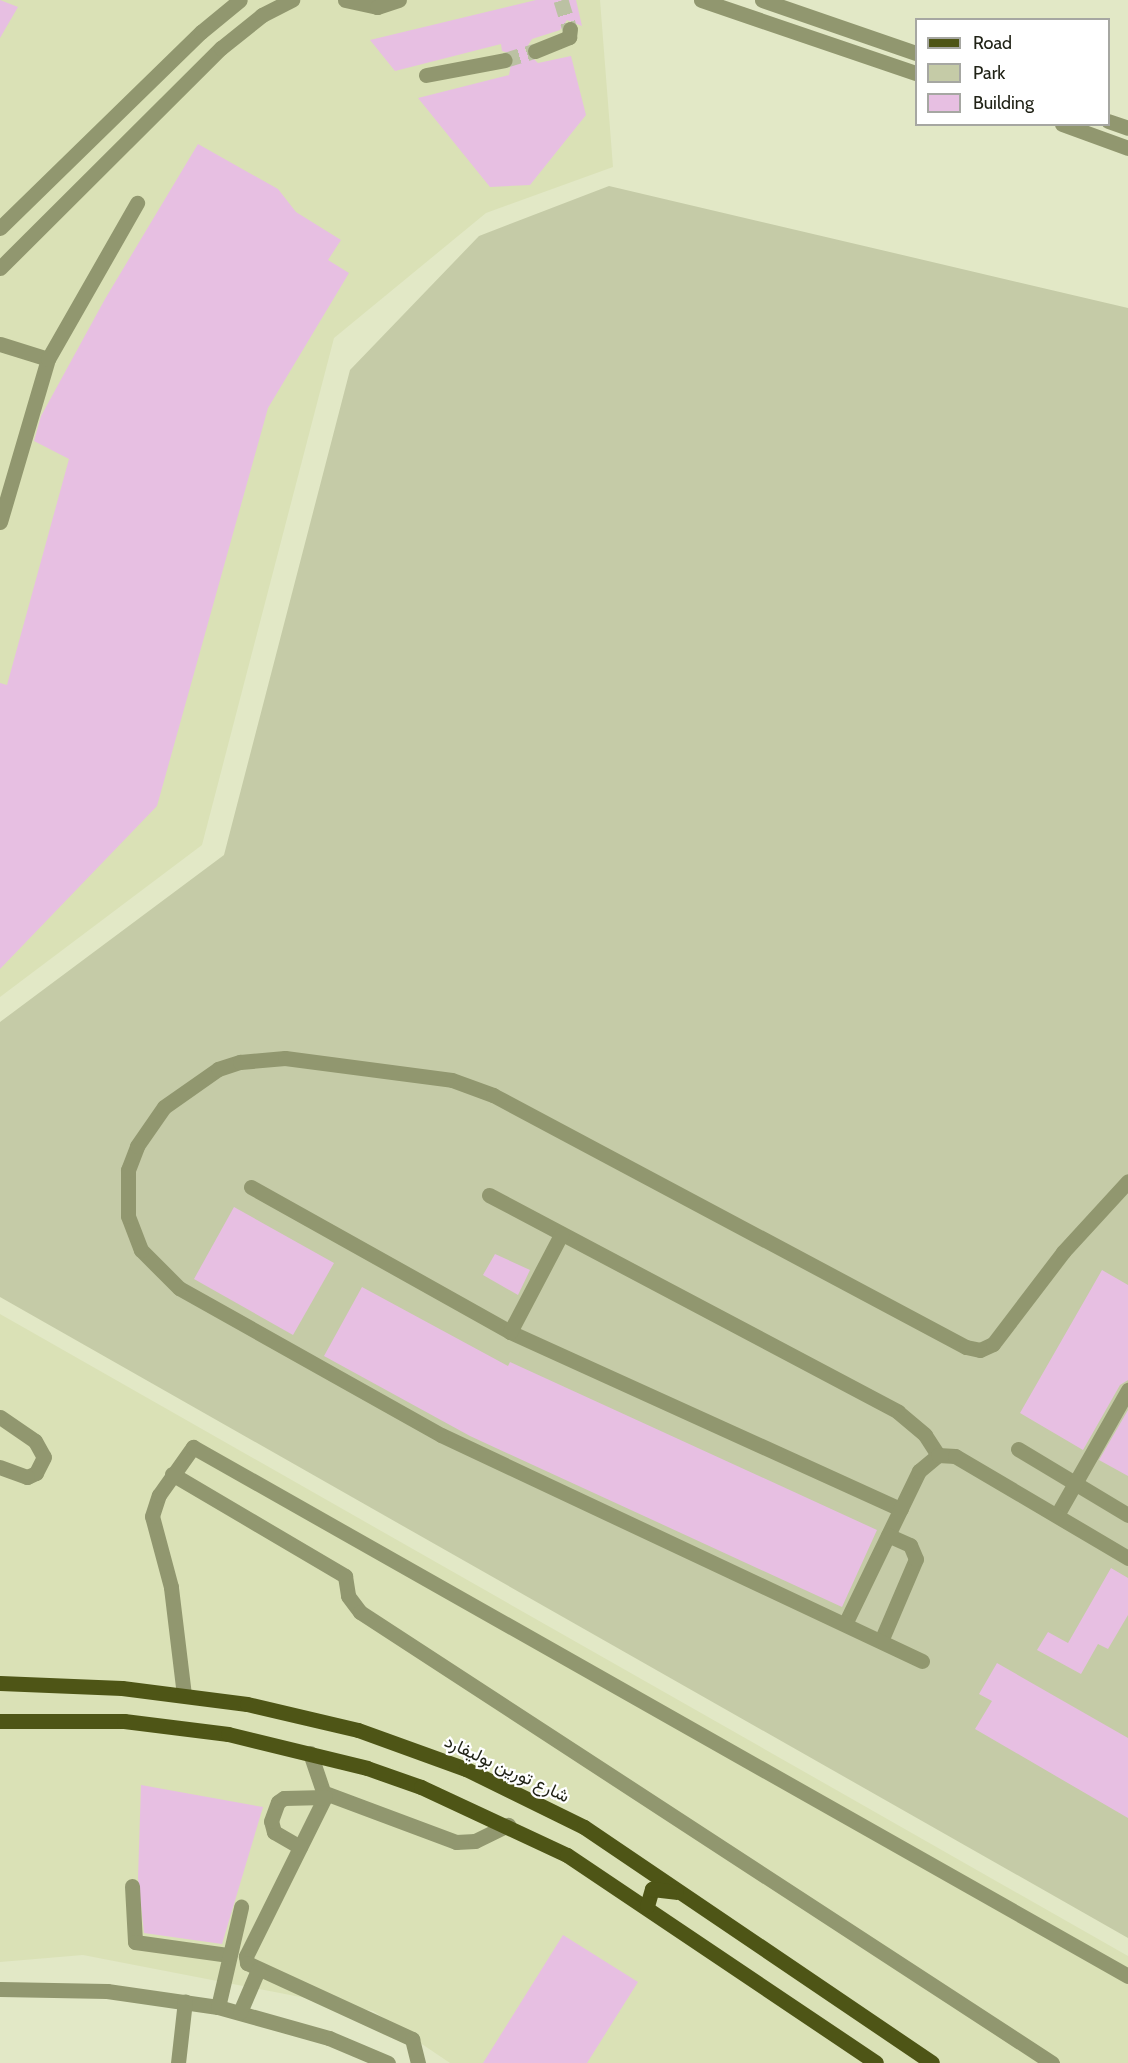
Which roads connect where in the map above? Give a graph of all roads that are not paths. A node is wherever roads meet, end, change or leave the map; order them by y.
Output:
1 (240, 0) edge
2 (292, 0) edge
3 (345, 0) edge
4 (399, 0) edge
5 (701, 0) edge
6 (762, 0) edge
7 (570, 29) dead end
8 (535, 51) tunnel mouth
9 (915, 53) edge
10 (504, 60) tunnel mouth
11 (915, 74) edge
12 (426, 75) dead end
13 (1110, 122) edge
14 (1068, 126) edge
15 (1128, 128) edge
16 (1128, 148) edge
17 (137, 202) dead end
18 (0, 228) edge
19 (0, 268) edge
20 (0, 344) edge
21 (48, 359) junction
22 (0, 522) edge
23 (1128, 1181) edge
24 (251, 1187) dead end
25 (489, 1195) dead end
26 (561, 1235) junction
27 (510, 1332) junction
28 (1128, 1390) edge
29 (0, 1417) edge
30 (1018, 1449) dead end
31 (938, 1455) junction
32 (0, 1467) edge
33 (172, 1474) junction
34 (1075, 1484) junction
35 (901, 1509) junction
36 (1057, 1515) junction
37 (1128, 1515) edge
38 (888, 1535) junction
39 (1128, 1558) edge
40 (845, 1624) junction
41 (881, 1641) junction
42 (922, 1660) dead end
43 (0, 1683) edge
44 (184, 1695) junction
45 (0, 1721) edge
46 (310, 1753) junction
47 (325, 1795) junction
48 (508, 1825) junction
49 (300, 1847) junction
50 (132, 1886) dead end
51 (687, 1895) junction
52 (647, 1906) junction
53 (241, 1907) dead end
54 (229, 1955) junction
55 (258, 1970) junction
56 (1128, 1976) edge
57 (0, 1989) edge
58 (185, 2001) junction
59 (218, 2007) junction
60 (240, 2012) junction
61 (178, 2063) edge
62 (388, 2063) edge
63 (418, 2063) edge
64 (876, 2063) edge
65 (932, 2063) edge
66 (1052, 2063) edge

1 - 18 street
2 - 19 street
3 - 4 street
5 - 11 street
6 - 9 street
7 - 8 street
10 - 12 street
13 - 15 street
14 - 16 street
17 - 21 street
20 - 21 street
21 - 22 street
23 - 40 street
24 - 27 street
25 - 26 street
26 - 27 street
26 - 31 street
27 - 35 street
28 - 34 street
29 - 32 street
30 - 34 street
31 - 35 street
31 - 36 street
33 - 44 street
33 - 56 street
33 - 66 street
34 - 36 street
34 - 37 street
35 - 38 street
36 - 39 street
38 - 40 street
38 - 41 street
40 - 41 street
41 - 42 street
43 - 44 main road, شارع تورين بوليفارد
44 - 51 main road, شارع تورين بوليفارد
45 - 46 main road
46 - 47 street
46 - 48 main road
47 - 48 street
47 - 49 street
47 - 49 street
48 - 52 main road
49 - 55 street
50 - 54 street
51 - 52 main road
51 - 65 main road, شارع تورين بوليفارد
52 - 64 main road
53 - 54 street
54 - 59 street
55 - 60 street
55 - 63 street
57 - 58 street
58 - 59 street
58 - 61 street
59 - 60 street
60 - 62 street

